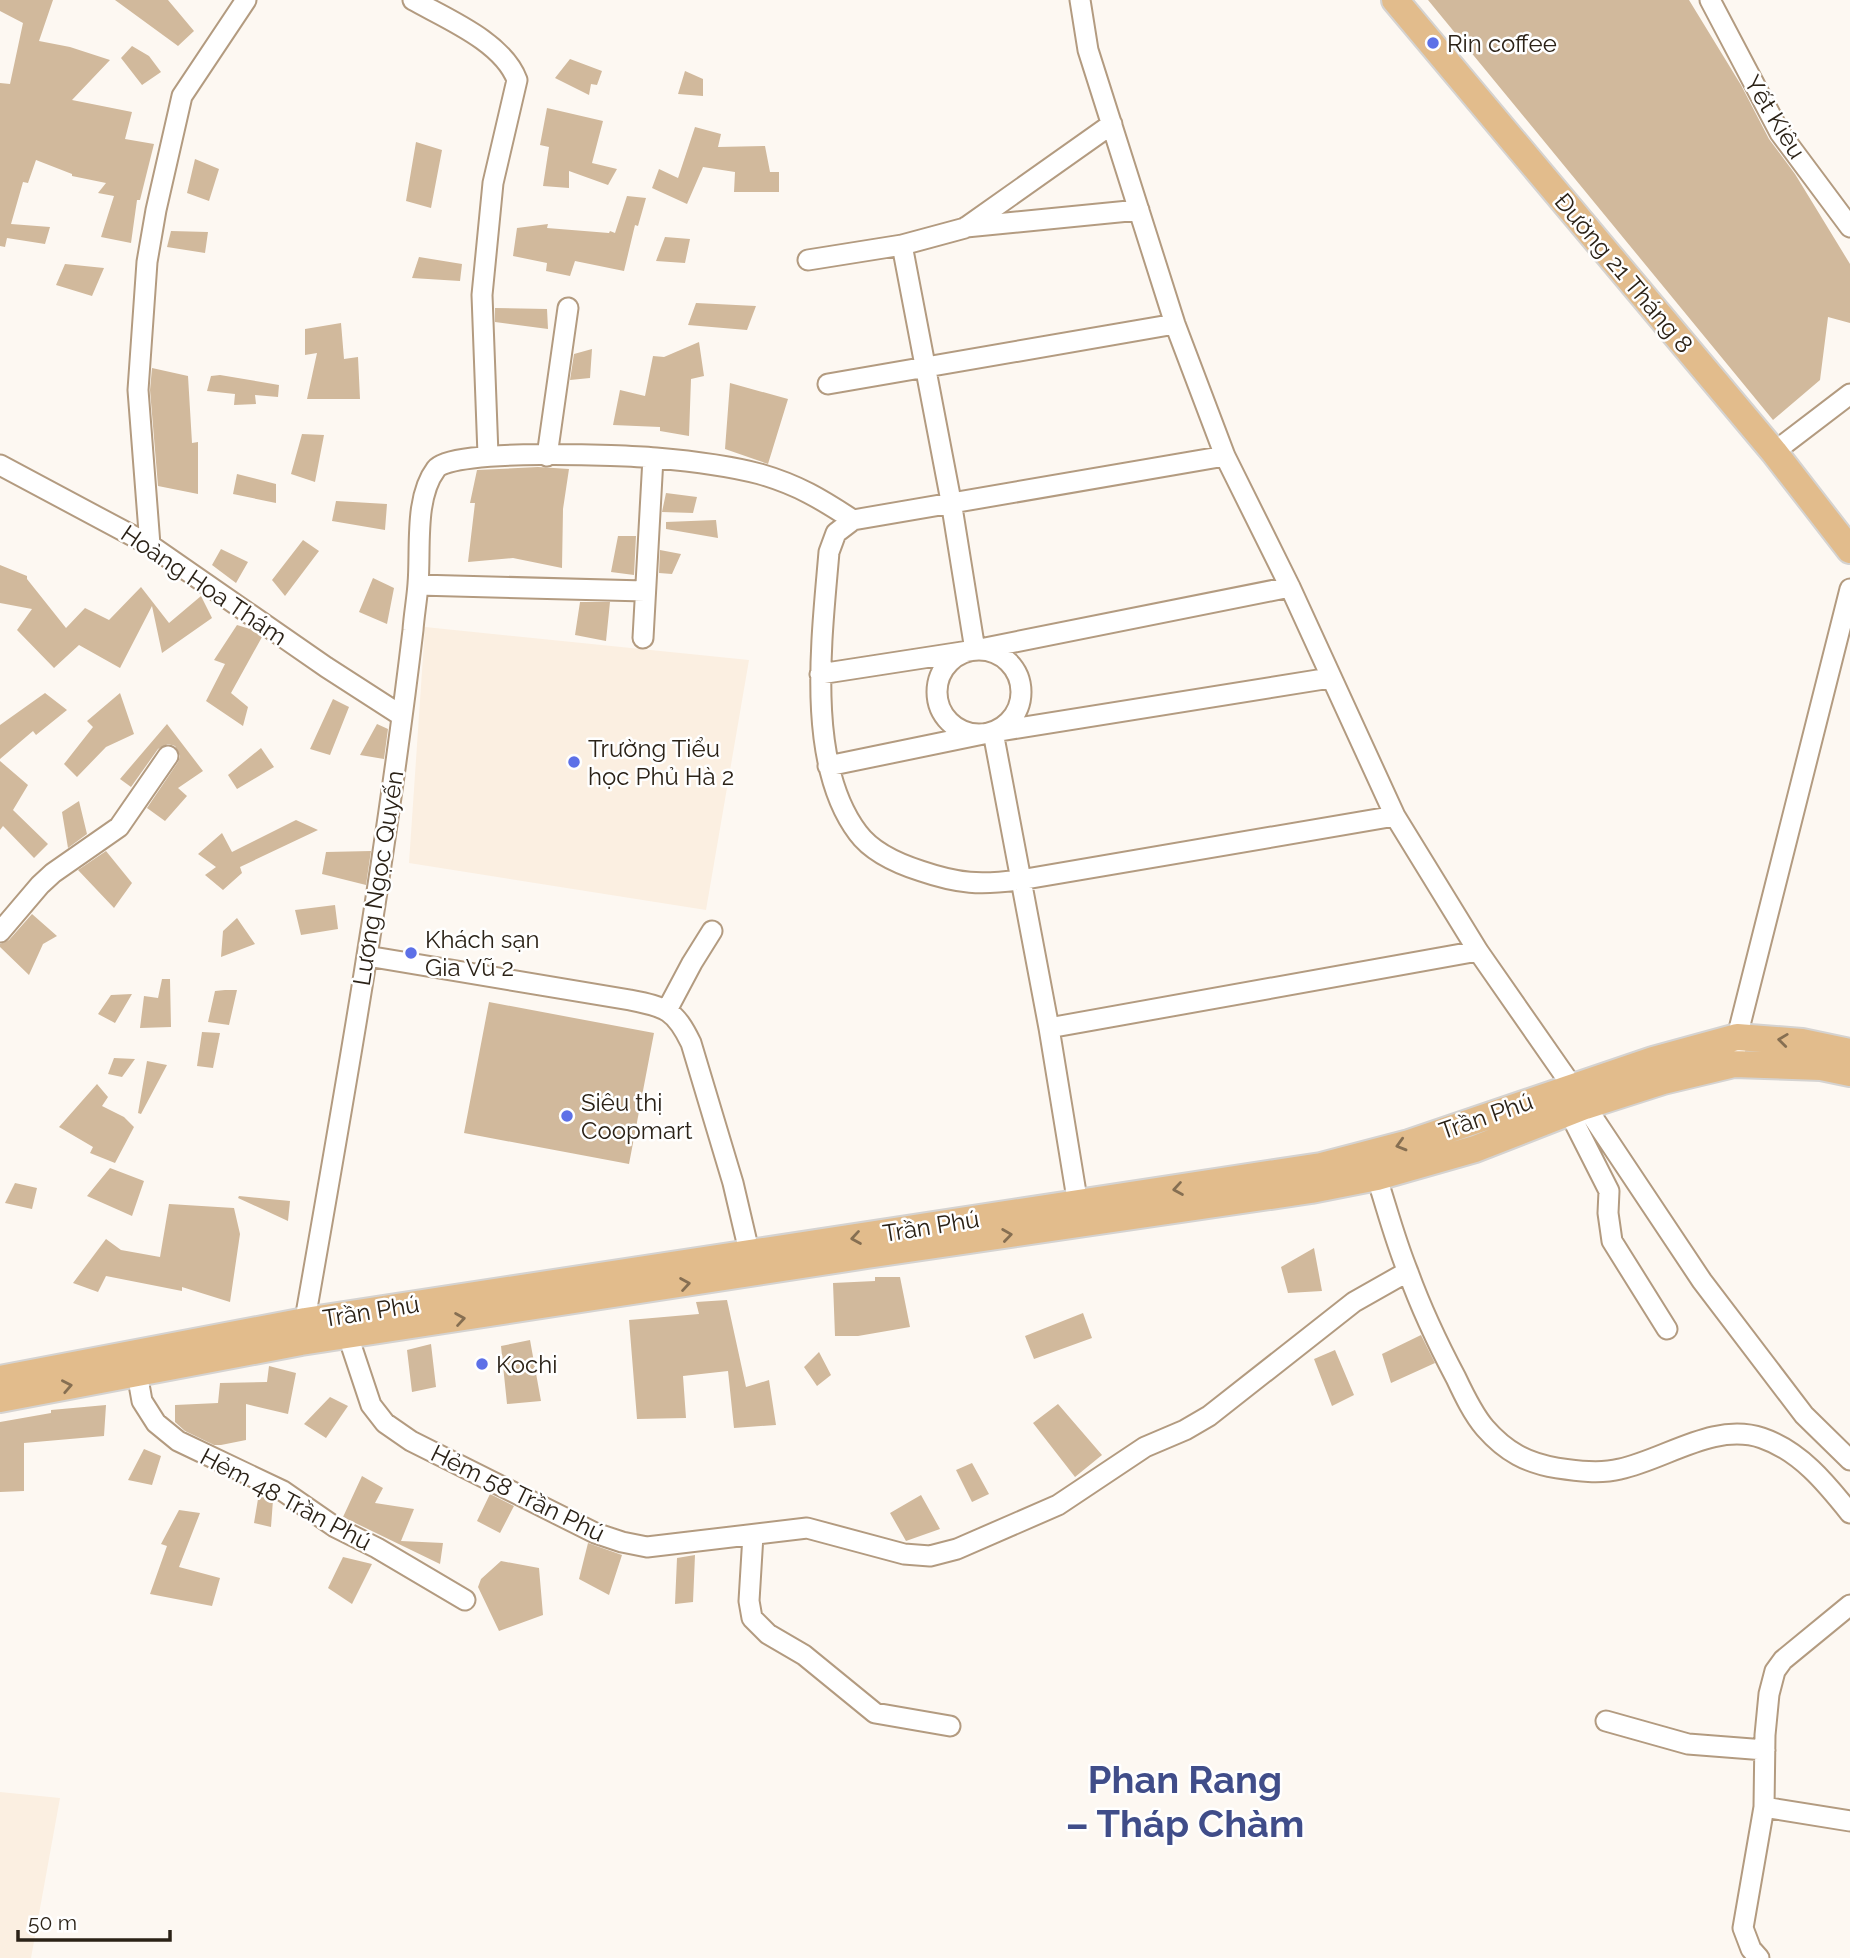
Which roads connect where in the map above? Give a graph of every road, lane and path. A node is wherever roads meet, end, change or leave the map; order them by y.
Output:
1 (246, 0) edge
2 (413, 0) edge
3 (1080, 0) edge
4 (1395, 0) edge
5 (1710, 0) edge
6 (1112, 124) junction
7 (1139, 210) junction
8 (1850, 227) edge
9 (965, 228) junction
10 (902, 244) junction
11 (808, 260) dead end
12 (568, 308) dead end
13 (1175, 324) junction
14 (925, 367) junction
15 (828, 384) dead end
16 (1850, 394) edge
17 (1774, 452) junction
18 (488, 455) junction
19 (547, 456) junction
20 (1225, 456) junction
21 (653, 458) junction
22 (0, 465) edge
23 (951, 502) junction
24 (853, 520) junction
25 (150, 545) junction
26 (1850, 550) edge
27 (418, 585) junction
28 (1290, 587) junction
29 (1850, 589) edge
30 (645, 591) junction
31 (643, 638) dead end
32 (975, 650) junction
33 (820, 674) junction
34 (1330, 678) junction
35 (402, 716) junction
36 (993, 732) junction
37 (168, 756) dead end
38 (828, 766) junction
39 (1395, 816) junction
40 (1020, 880) junction
41 (712, 931) dead end
42 (0, 932) edge
43 (1478, 951) junction
44 (367, 956) junction
45 (667, 1010) junction
46 (1049, 1028) junction
47 (1737, 1037) junction
48 (1850, 1052) edge
49 (1734, 1064) junction
50 (1850, 1073) edge
51 (1575, 1101) junction
52 (1373, 1165) junction
53 (1080, 1214) junction
54 (752, 1264) junction
55 (1407, 1272) junction
56 (1667, 1329) dead end
57 (303, 1332) junction
58 (348, 1336) junction
59 (136, 1373) junction
60 (0, 1379) edge
61 (0, 1399) edge
62 (1850, 1460) edge
63 (1850, 1513) edge
64 (752, 1535) junction
65 (465, 1600) dead end
66 (1850, 1605) edge
67 (1606, 1721) dead end
68 (950, 1726) dead end
69 (1765, 1750) junction
70 (1764, 1807) junction
71 (1850, 1821) edge
72 (1759, 1958) edge

1 - 25 street
2 - 18 street
3 - 6 street
4 - 17 main road, Đường 21 Tháng 8
5 - 8 street, Yết Kiêu
6 - 7 street
6 - 9 street
7 - 9 street
7 - 13 street
9 - 10 street
10 - 11 street
10 - 14 street
12 - 19 street
13 - 14 street
13 - 20 street
14 - 15 street
14 - 23 street
16 - 17 street
17 - 26 main road, Đường 21 Tháng 8
18 - 19 street
18 - 27 street, Lương Ngọc Quyến
19 - 21 street
20 - 23 street
20 - 28 street
21 - 24 street
21 - 30 street
22 - 25 street, Hoàng Hoa Thám
23 - 24 street
23 - 32 street
24 - 33 street
25 - 35 street, Hoàng Hoa Thám
27 - 30 street
27 - 35 street, Lương Ngọc Quyến
28 - 32 street
28 - 34 street
29 - 47 street
30 - 31 street
32 - 33 street
32 - 36 street
32 - 36 street
33 - 38 street
34 - 36 street
34 - 39 street
35 - 44 street, Lương Ngọc Quyến
36 - 38 street
36 - 40 street
37 - 42 street
38 - 40 street
39 - 40 street
39 - 43 street
40 - 46 street
41 - 45 street
43 - 46 street
43 - 51 street
44 - 45 street
44 - 57 street, Lương Ngọc Quyến
45 - 54 street
46 - 53 street
48 -> 47 main road, Trần Phú
47 - 49 street
47 - 51 main road, Trần Phú
49 - 50 main road, Trần Phú
49 - 51 main road, Trần Phú
51 - 52 main road, Trần Phú
51 - 56 street
51 - 62 street
52 - 53 main road, Trần Phú
52 - 55 street
53 - 54 main road, Trần Phú
54 - 57 main road, Trần Phú
58 -> 54 main road, Trần Phú
55 - 63 street
55 - 64 street, Hẻm 58 Trần Phú
57 - 58 main road, Trần Phú
57 - 59 main road, Trần Phú
57 - 60 main road, Trần Phú
58 - 64 street, Hẻm 58 Trần Phú
61 -> 59 main road, Trần Phú
59 - 65 street, Hẻm 48 Trần Phú
64 - 68 street
66 - 69 street
67 - 69 street
69 - 70 street
70 - 71 street
70 - 72 street

